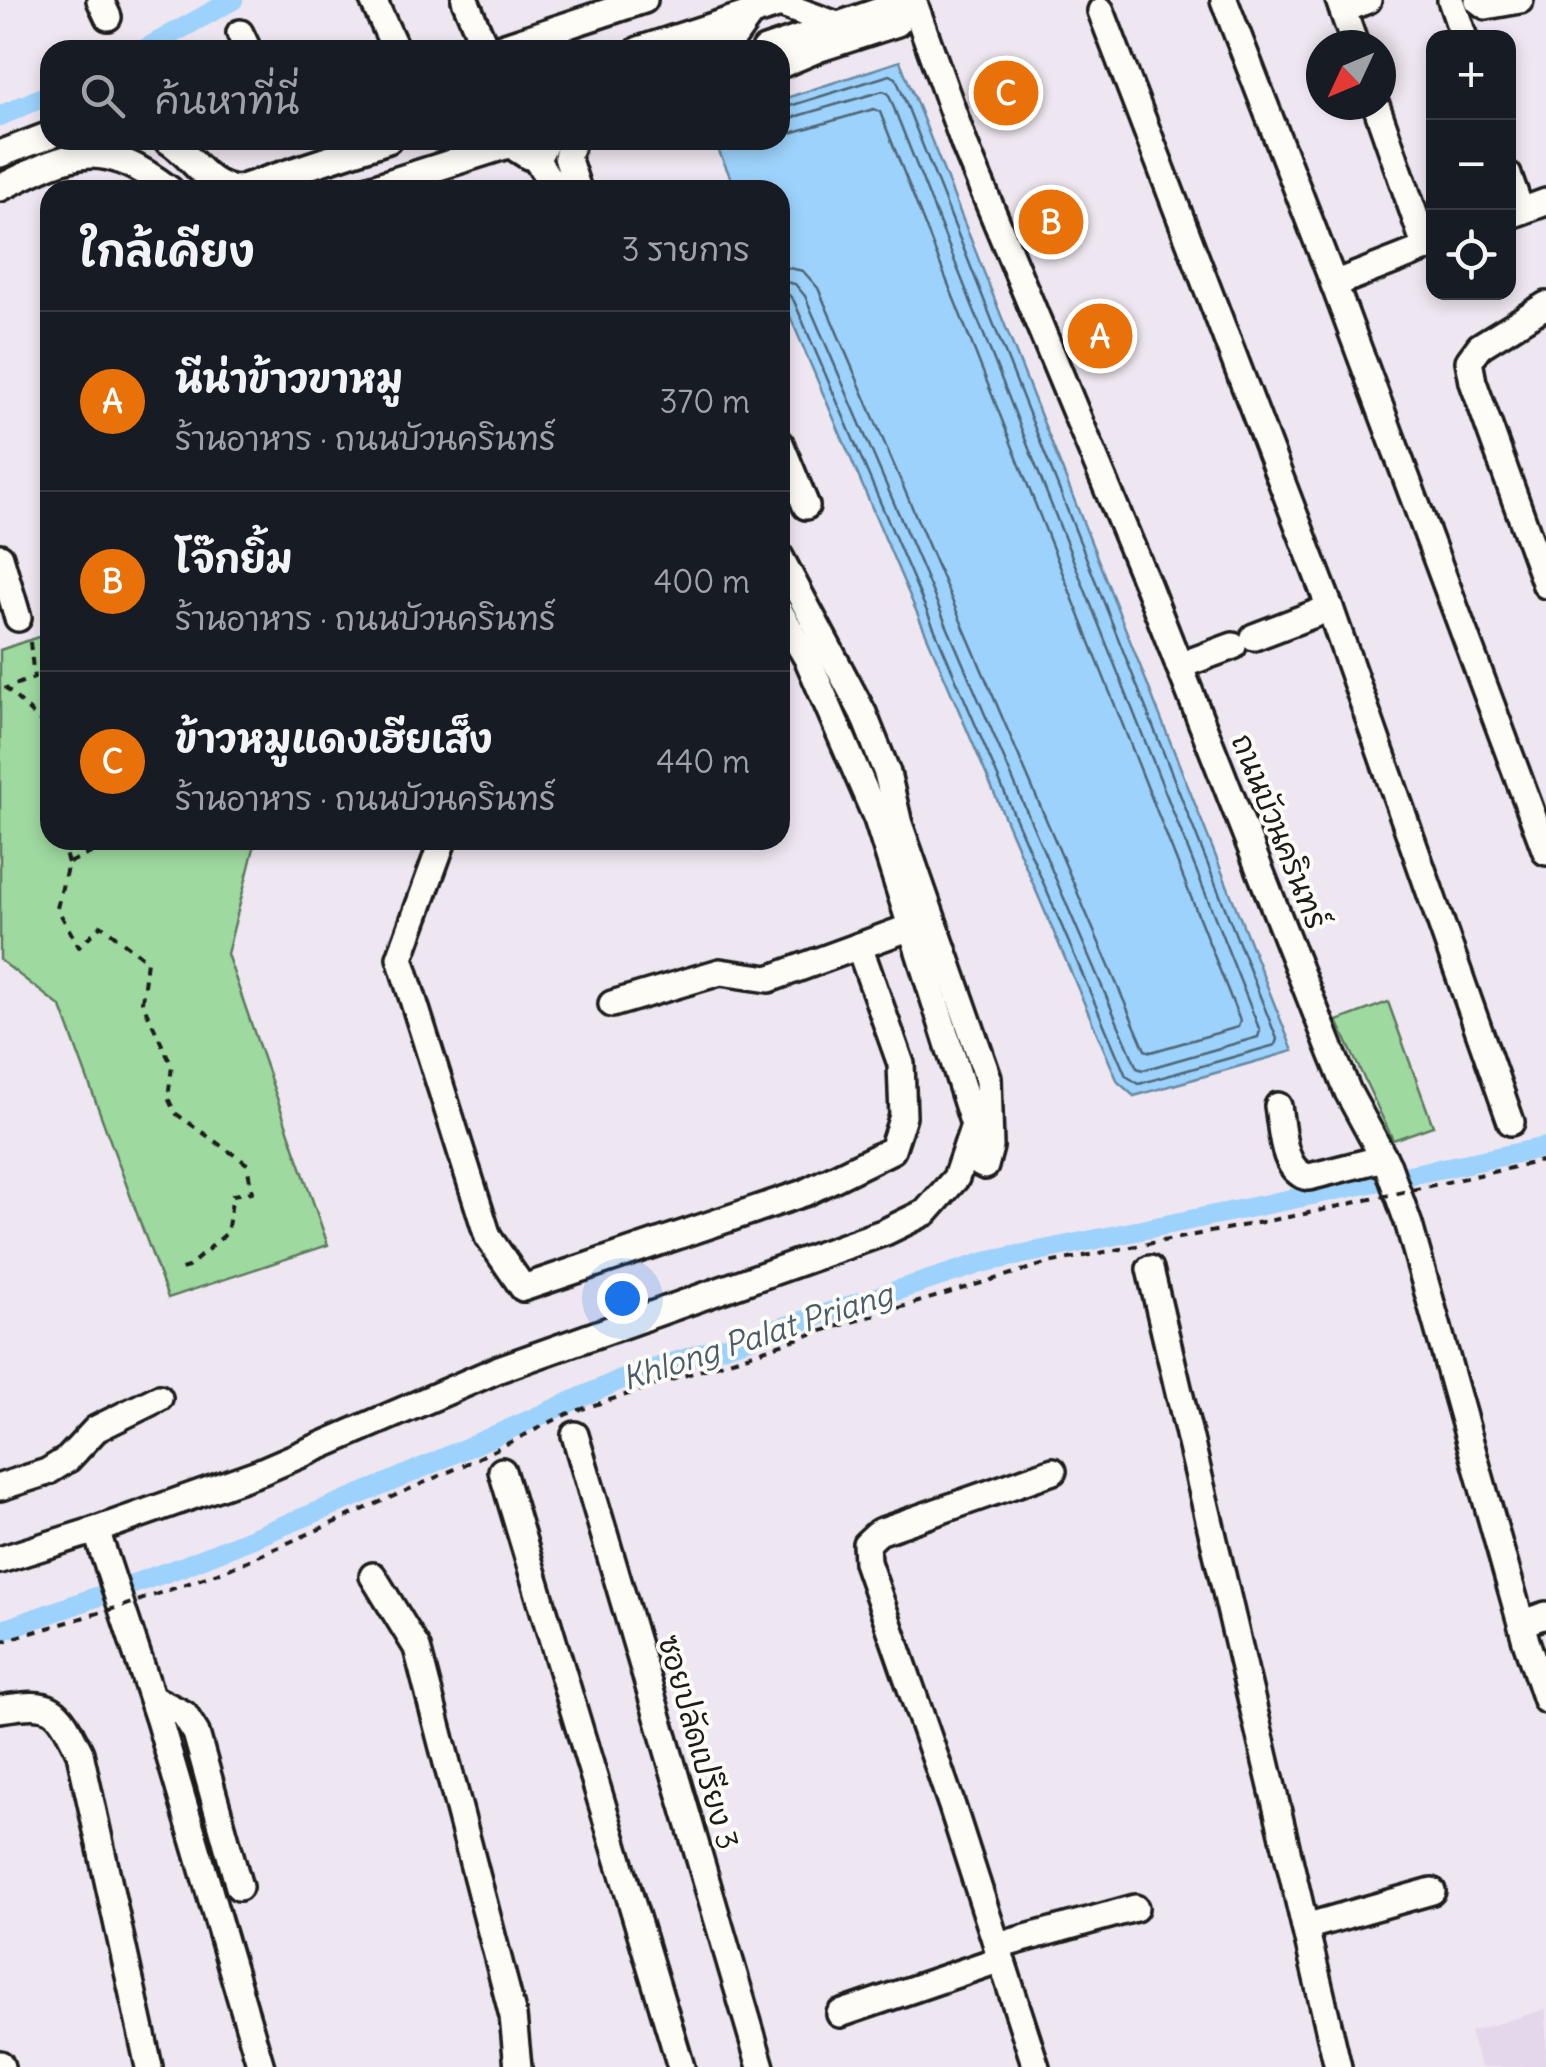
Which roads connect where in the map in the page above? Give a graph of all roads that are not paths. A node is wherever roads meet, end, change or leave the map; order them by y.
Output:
1 (373, 0) edge
2 (465, 0) edge
3 (644, 0) edge
4 (912, 0) edge
5 (1224, 0) edge
6 (1368, 0) edge
7 (1451, 0) edge
8 (1478, 0) edge
9 (1520, 0) edge
10 (1341, 5) edge
11 (581, 10) edge
12 (1101, 11) dead end
13 (751, 14) junction
14 (897, 23) dead end
15 (834, 24) junction
16 (1350, 30) edge
17 (1461, 30) edge
18 (391, 40) edge
19 (484, 40) edge
20 (512, 40) edge
21 (670, 40) edge
22 (732, 40) edge
23 (790, 41) edge
24 (790, 61) edge
25 (1382, 120) edge
26 (40, 139) edge
27 (178, 150) edge
28 (357, 150) edge
29 (509, 150) edge
30 (530, 150) edge
31 (569, 150) edge
32 (0, 154) edge
33 (156, 180) edge
34 (211, 180) edge
35 (264, 180) edge
36 (402, 180) edge
37 (550, 180) edge
38 (575, 180) edge
39 (0, 188) edge
40 (1546, 202) edge
41 (1516, 213) edge
42 (1426, 236) edge
43 (1426, 249) edge
44 (1334, 284) junction
45 (1546, 304) edge
46 (790, 467) edge
47 (806, 506) dead end
48 (0, 557) edge
49 (790, 576) edge
50 (1546, 585) edge
51 (1330, 608) junction
52 (18, 618) dead end
53 (790, 629) edge
54 (1180, 666) junction
55 (438, 850) edge
56 (1546, 852) edge
57 (911, 927) junction
58 (859, 946) junction
59 (612, 1004) dead end
60 (1278, 1106) dead end
61 (1510, 1122) dead end
62 (964, 1156) junction
63 (1386, 1162) junction
64 (1150, 1269) dead end
65 (159, 1398) dead end
66 (575, 1435) dead end
67 (502, 1471) dead end
68 (1053, 1471) dead end
69 (0, 1488) edge
70 (96, 1530) junction
71 (0, 1560) edge
72 (373, 1576) dead end
73 (1535, 1629) edge
74 (1545, 1692) edge
75 (152, 1698) junction
76 (0, 1708) edge
77 (239, 1887) dead end
78 (1432, 1891) dead end
79 (1135, 1908) dead end
80 (1306, 1928) junction
81 (999, 1953) junction
82 (840, 2014) dead end
83 (149, 2067) edge
84 (261, 2067) edge
85 (518, 2067) edge
86 (681, 2067) edge
87 (761, 2067) edge
88 (1036, 2067) edge
89 (1338, 2067) edge

1 - 18 street
2 - 19 street
3 - 11 street
4 - 15 street
4 - 54 street, ถนนบัวนครินทร์
5 - 44 street
6 - 10 street
7 - 17 street
8 - 9 street
10 - 16 street
11 - 20 street
12 - 51 street
13 - 15 street
13 - 21 street
13 - 22 street
14 - 24 street
15 - 23 street
25 - 42 street
26 - 32 street
27 - 34 street
28 - 35 street
29 - 36 street
30 - 37 street
31 - 38 street
33 - 39 street
40 - 41 street
43 - 44 street
44 - 56 street
45 - 50 street
46 - 47 street
48 - 52 street
49 - 62 street
51 - 54 street
51 - 61 street
53 - 57 street
54 - 63 street, ถนนบัวนครินทร์
55 - 58 street
57 - 58 street
57 - 62 street
58 - 59 street
60 - 63 street
62 - 70 street
63 - 73 street, ถนนบัวนครินทร์
64 - 80 street
65 - 69 street
66 - 87 street, ซอยปลัดเปรียง 3
67 - 86 street
68 - 81 street
70 - 71 street
70 - 75 street
72 - 85 street
73 - 74 street, ถนนบัวนครินทร์
75 - 77 street
75 - 84 street
76 - 83 street
78 - 80 street
79 - 81 street
80 - 89 street
81 - 82 street
81 - 88 street

